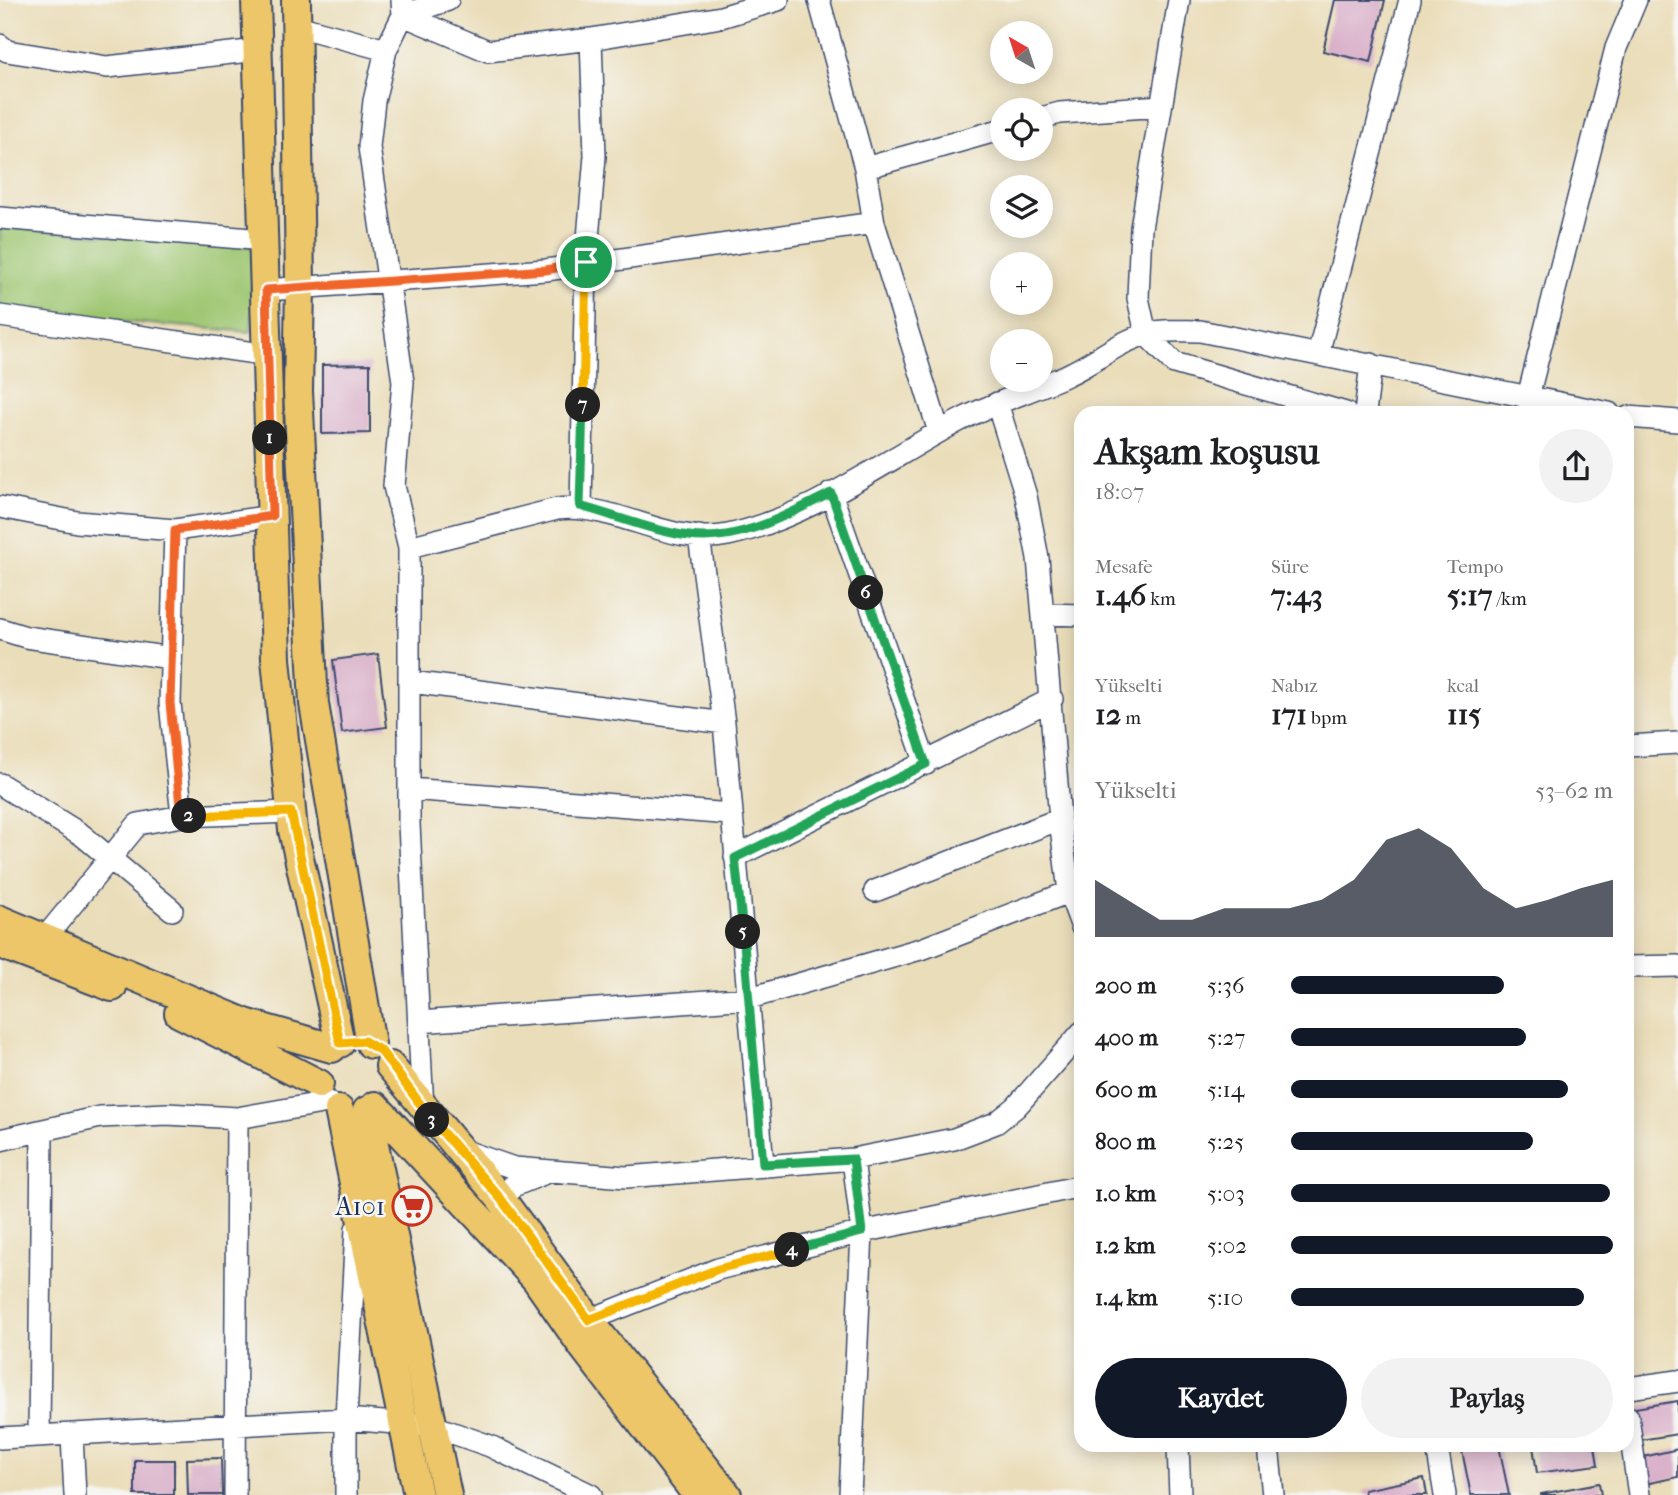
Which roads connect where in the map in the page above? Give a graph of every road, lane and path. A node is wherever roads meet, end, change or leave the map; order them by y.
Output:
1 (256, 0) edge
2 (448, 0) edge
3 (778, 0) edge
4 (819, 0) edge
5 (1179, 0) edge
6 (1410, 0) edge
7 (1636, 0) edge
8 (402, 8) edge
9 (705, 9) edge
10 (296, 13) edge
11 (591, 39) junction
12 (0, 45) edge
13 (258, 50) junction
14 (386, 50) junction
15 (1161, 106) junction
16 (1053, 115) edge
17 (990, 134) edge
18 (865, 168) junction
19 (0, 218) edge
20 (874, 223) junction
21 (265, 240) junction
22 (586, 262) junction
23 (387, 281) junction
24 (300, 286) junction
25 (266, 290) junction
26 (0, 316) edge
27 (1146, 334) junction
28 (1318, 354) junction
29 (268, 355) junction
30 (1371, 364) junction
31 (997, 403) junction
32 (1528, 405) edge
33 (1322, 406) edge
34 (1366, 406) edge
35 (1634, 417) edge
36 (1678, 421) edge
37 (939, 432) junction
38 (831, 493) junction
39 (580, 506) junction
40 (0, 507) edge
41 (272, 516) junction
42 (175, 530) junction
43 (699, 536) junction
44 (409, 547) junction
45 (1044, 614) junction
46 (1074, 615) edge
47 (0, 629) edge
48 (171, 658) junction
49 (411, 682) junction
50 (1052, 699) junction
51 (724, 723) junction
52 (1678, 743) edge
53 (1634, 746) edge
54 (926, 764) junction
55 (0, 784) edge
56 (409, 789) junction
57 (291, 812) junction
58 (731, 814) junction
59 (181, 816) junction
60 (1060, 819) junction
61 (110, 858) junction
62 (735, 858) junction
63 (875, 891) dead end
64 (1069, 892) junction
65 (1074, 905) edge
66 (172, 910) dead end
67 (0, 920) edge
68 (44, 939) junction
69 (0, 944) edge
70 (1678, 966) edge
71 (1634, 967) edge
72 (750, 998) junction
73 (419, 1022) junction
74 (1074, 1041) edge
75 (371, 1044) junction
76 (336, 1046) junction
77 (390, 1066) junction
78 (346, 1103) junction
79 (423, 1110) junction
80 (237, 1118) junction
81 (42, 1131) junction
82 (0, 1140) edge
83 (457, 1149) junction
84 (853, 1159) junction
85 (763, 1164) junction
86 (549, 1172) junction
87 (1074, 1188) edge
88 (358, 1201) junction
89 (510, 1211) junction
90 (862, 1232) junction
91 (589, 1320) junction
92 (1678, 1381) edge
93 (1634, 1387) edge
94 (346, 1419) junction
95 (403, 1421) junction
96 (235, 1426) junction
97 (433, 1426) junction
98 (72, 1436) junction
99 (39, 1437) junction
100 (0, 1438) edge
101 (1178, 1452) edge
102 (1269, 1452) edge
103 (1438, 1452) edge
104 (1633, 1452) edge
105 (75, 1495) edge
106 (235, 1495) edge
107 (346, 1495) edge
108 (418, 1495) edge
109 (447, 1495) edge
110 (591, 1495) edge
111 (697, 1495) edge
112 (727, 1495) edge
113 (850, 1495) edge
114 (1181, 1495) edge
115 (1273, 1495) edge
116 (1445, 1495) edge
117 (1639, 1495) edge

1 - 13 main road
2 - 8 street
3 - 9 street
4 - 18 street
5 - 15 street
6 - 28 street
7 - 32 street
8 - 11 street
8 - 14 street
9 - 11 street
10 - 14 street
10 - 24 main road
11 - 22 street
12 - 13 street
13 - 21 main road
14 - 23 street
15 - 16 street
15 - 27 street
17 - 18 street
18 - 20 street
19 - 21 street
20 - 22 street
20 - 37 street
21 - 25 main road
22 - 23 street
22 - 39 street
23 - 24 street
23 - 44 street
24 - 25 street
24 - 75 main road
25 - 29 main road
26 - 29 street
27 - 28 street
27 - 31 street
27 - 33 street
28 - 30 street
29 - 41 main road
30 - 32 street
30 - 34 street
31 - 37 street
31 - 45 street
35 - 36 street
37 - 38 street
38 - 43 street
38 - 54 street
39 - 43 street
39 - 44 street
40 - 42 street
41 - 42 street
41 - 57 main road
42 - 48 street
43 - 51 street
44 - 49 street
45 - 46 street
45 - 50 street
47 - 48 street
48 - 59 street
49 - 51 street
49 - 56 street
50 - 54 street
50 - 60 street
51 - 58 street
52 - 53 street
54 - 62 street
55 - 61 street
56 - 58 street
56 - 73 street
57 - 59 street
57 - 76 main road
58 - 62 street
59 - 61 street
60 - 63 street
60 - 64 street
61 - 66 street
61 - 68 street
62 - 72 street
64 - 65 street
64 - 72 street
67 - 68 main road
68 - 76 main road
69 - 78 main road
70 - 71 street
72 - 73 street
72 - 85 street
73 - 79 street
74 - 84 street
75 - 76 main road
75 - 77 main road
76 - 78 main road
77 - 78 main road
77 - 79 main road
78 - 80 street
78 - 88 main road
78 - 97 main road
78 - 111 main road
79 - 83 main road
80 - 81 street
80 - 96 street
81 - 82 street
81 - 99 street
83 - 86 street
83 - 89 main road
84 - 85 street
84 - 90 street
85 - 86 street
86 - 89 street
87 - 90 street
88 - 94 street
88 - 95 main road
89 - 91 main road
90 - 91 street
90 - 113 street
91 - 112 main road
92 - 93 street
94 - 95 street
94 - 96 street
94 - 107 street
95 - 97 street
95 - 108 main road
96 - 98 street
96 - 106 street
97 - 109 main road
97 - 110 street
98 - 99 street
98 - 105 street
99 - 100 street
101 - 114 street
102 - 115 street
103 - 116 street
104 - 117 street

